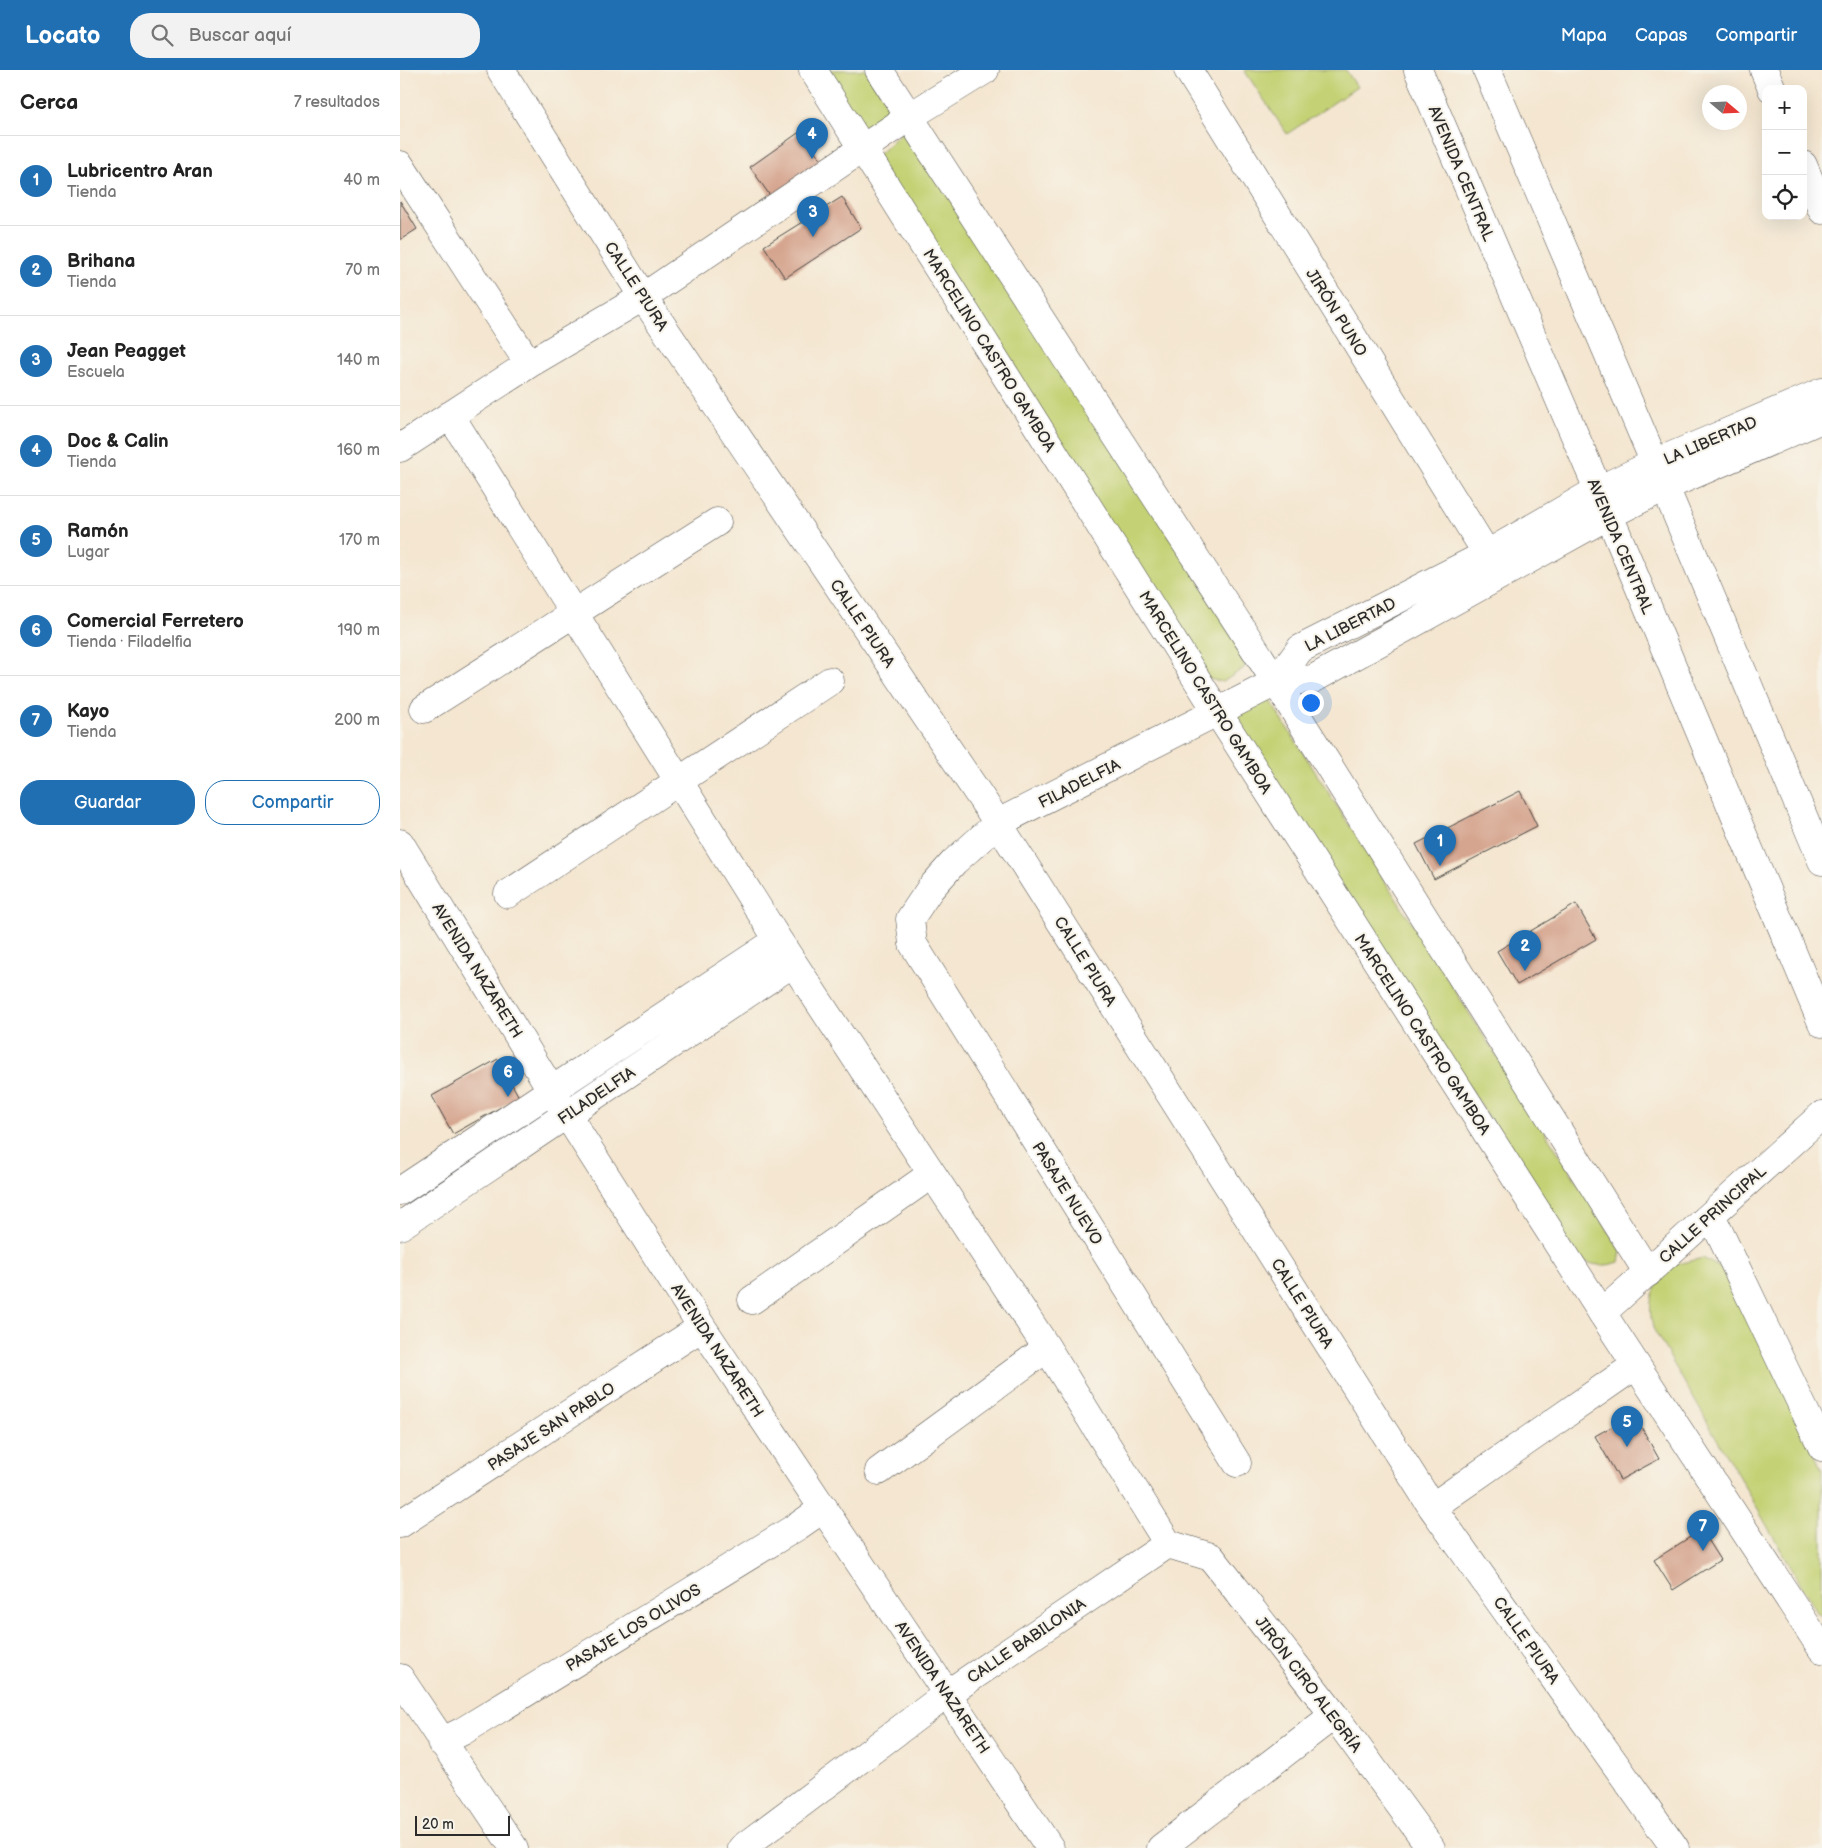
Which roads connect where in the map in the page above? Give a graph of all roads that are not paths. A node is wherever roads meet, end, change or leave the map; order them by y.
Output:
1 (501, 70) edge
2 (813, 70) edge
3 (879, 70) edge
4 (984, 70) edge
5 (1188, 70) edge
6 (1418, 70) edge
7 (1487, 70) edge
8 (1764, 70) edge
9 (1770, 85) edge
10 (909, 117) junction
11 (864, 149) junction
12 (400, 165) edge
13 (1807, 174) edge
14 (1822, 210) edge
15 (643, 297) junction
16 (529, 364) junction
17 (1822, 392) edge
18 (450, 415) junction
19 (1822, 419) edge
20 (400, 448) edge
21 (1660, 475) junction
22 (1598, 490) junction
23 (1609, 515) junction
24 (717, 522) dead end
25 (1487, 554) junction
26 (573, 614) junction
27 (830, 681) dead end
28 (1276, 682) junction
29 (424, 709) dead end
30 (1218, 713) junction
31 (679, 782) junction
32 (998, 823) junction
33 (400, 843) edge
34 (1822, 861) edge
35 (508, 894) dead end
36 (910, 920) joint
37 (778, 940) junction
38 (793, 963) junction
39 (1822, 1022) edge
40 (552, 1090) junction
41 (567, 1114) junction
42 (1822, 1115) edge
43 (932, 1174) junction
44 (400, 1192) edge
45 (1711, 1215) junction
46 (400, 1226) edge
47 (1648, 1272) junction
48 (752, 1300) dead end
49 (1602, 1313) junction
50 (702, 1327) junction
51 (1048, 1348) junction
52 (1636, 1365) junction
53 (1822, 1447) edge
54 (1237, 1463) dead end
55 (879, 1471) dead end
56 (1432, 1507) junction
57 (824, 1508) junction
58 (400, 1524) edge
59 (1168, 1544) junction
60 (1822, 1649) edge
61 (400, 1678) edge
62 (947, 1694) junction
63 (1334, 1715) junction
64 (441, 1742) junction
65 (514, 1848) edge
66 (742, 1848) edge
67 (1050, 1848) edge
68 (1161, 1848) edge
69 (1431, 1848) edge
70 (1675, 1848) edge

1 - 15 street, CALLE PIURA
2 - 11 street, MARCELINO CASTRO GAMBOA
3 - 10 street
4 - 10 street
5 - 25 street, JIRÓN PUNO
6 - 22 street, AVENIDA CENTRAL
7 - 21 street
8 - 9 street
10 - 11 street
10 - 28 street
11 - 15 street
11 - 30 street, MARCELINO CASTRO GAMBOA
12 - 16 street
13 - 14 street
15 - 16 street
15 - 32 street, CALLE PIURA
16 - 18 street
17 - 21 street, LA LIBERTAD
18 - 20 street
18 - 26 street
19 - 21 street, LA LIBERTAD
21 - 22 street, LA LIBERTAD
21 - 23 street, LA LIBERTAD
21 - 34 street
22 - 23 street, AVENIDA CENTRAL
22 - 25 street, LA LIBERTAD
23 - 28 street, LA LIBERTAD
23 - 39 street, AVENIDA CENTRAL
24 - 26 street
25 - 28 street, LA LIBERTAD
26 - 29 street
26 - 31 street
27 - 31 street
28 - 30 street, FILADELFIA
28 - 47 street
30 - 32 street, FILADELFIA
30 - 49 street, MARCELINO CASTRO GAMBOA
31 - 35 street
31 - 37 street
32 - 36 street, FILADELFIA
32 - 56 street, CALLE PIURA
33 - 40 street, AVENIDA NAZARETH
36 - 54 street, PASAJE NUEVO
37 - 38 street
37 - 40 street, FILADELFIA
38 - 41 street, FILADELFIA
38 - 43 street
40 - 41 street, AVENIDA NAZARETH
40 - 44 street, FILADELFIA
41 - 46 street, FILADELFIA
41 - 50 street, AVENIDA NAZARETH
42 - 45 street, CALLE PRINCIPAL
43 - 48 street
43 - 51 street
45 - 47 street, CALLE PRINCIPAL
45 - 53 street
47 - 49 street, CALLE PRINCIPAL
49 - 52 street, MARCELINO CASTRO GAMBOA
50 - 57 street, AVENIDA NAZARETH
50 - 58 street, PASAJE SAN PABLO
51 - 55 street
51 - 59 street
52 - 56 street
52 - 60 street, MARCELINO CASTRO GAMBOA
56 - 70 street, CALLE PIURA
57 - 62 street, AVENIDA NAZARETH
57 - 64 street, PASAJE LOS OLIVOS
59 - 62 street, CALLE BABILONIA
59 - 63 street, JIRÓN CIRO ALEGRÍA
61 - 64 street
62 - 66 street, CALLE BABILONIA
62 - 67 street, AVENIDA NAZARETH
63 - 68 street
63 - 69 street, JIRÓN CIRO ALEGRÍA
64 - 65 street

